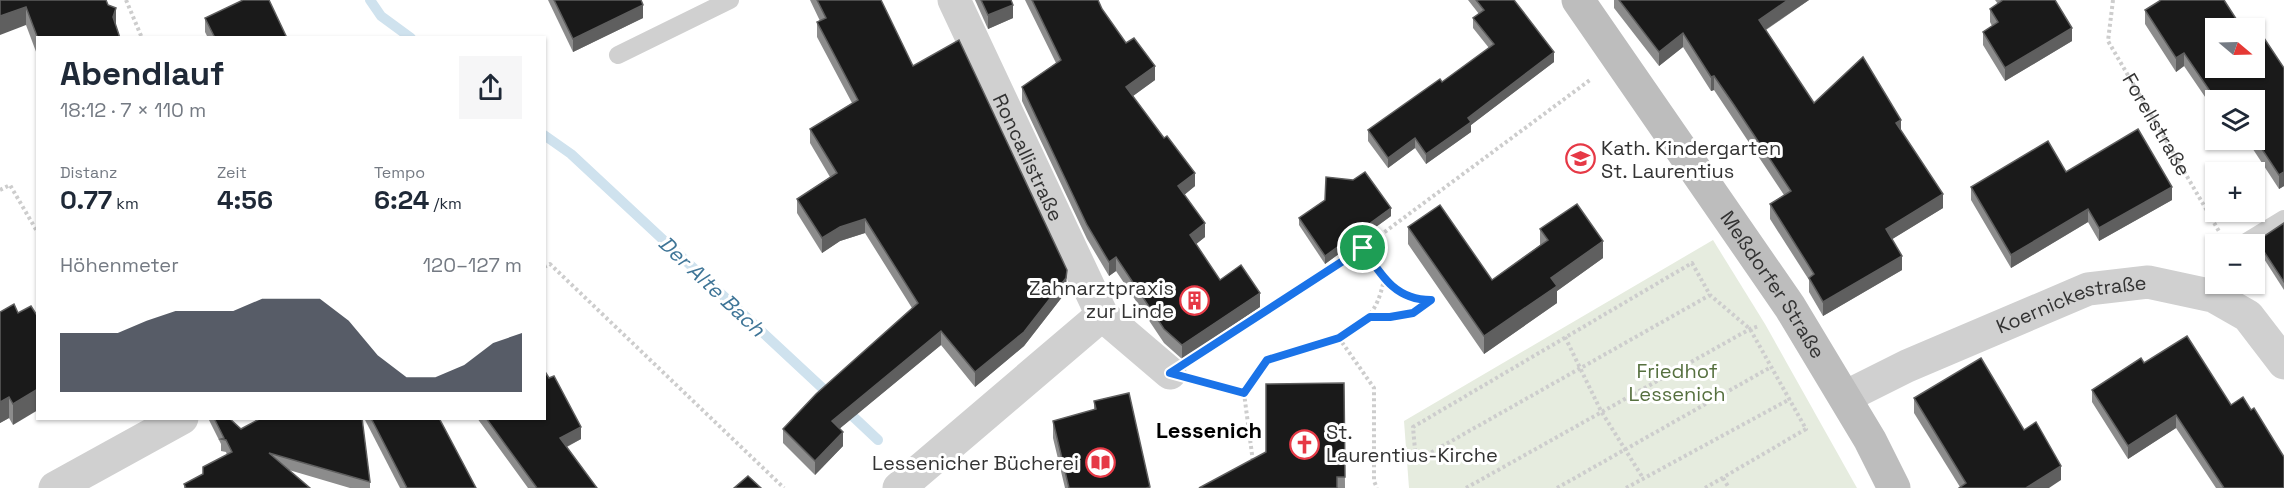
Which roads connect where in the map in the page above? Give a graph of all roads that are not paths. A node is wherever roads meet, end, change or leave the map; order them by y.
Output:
1 (730, 0) edge
2 (954, 0) edge
3 (1578, 0) edge
4 (618, 55) dead end
5 (2284, 219) edge
6 (2259, 234) edge
7 (2205, 289) edge
8 (2220, 294) edge
9 (1102, 315) junction
10 (2284, 363) edge
11 (1170, 373) road end
12 (1845, 397) junction
13 (178, 420) edge
14 (55, 488) edge
15 (899, 488) edge
16 (1894, 488) edge

1 - 4 lane
2 - 9 street, Roncallistraße
3 - 12 street, Meßdorfer Straße
5 - 6 lane
7 - 12 street, Koernickestraße
8 - 10 street, Koernickestraße
9 - 11 street, Roncallistraße
9 - 15 street
12 - 16 street, Meßdorfer Straße
13 - 14 street

